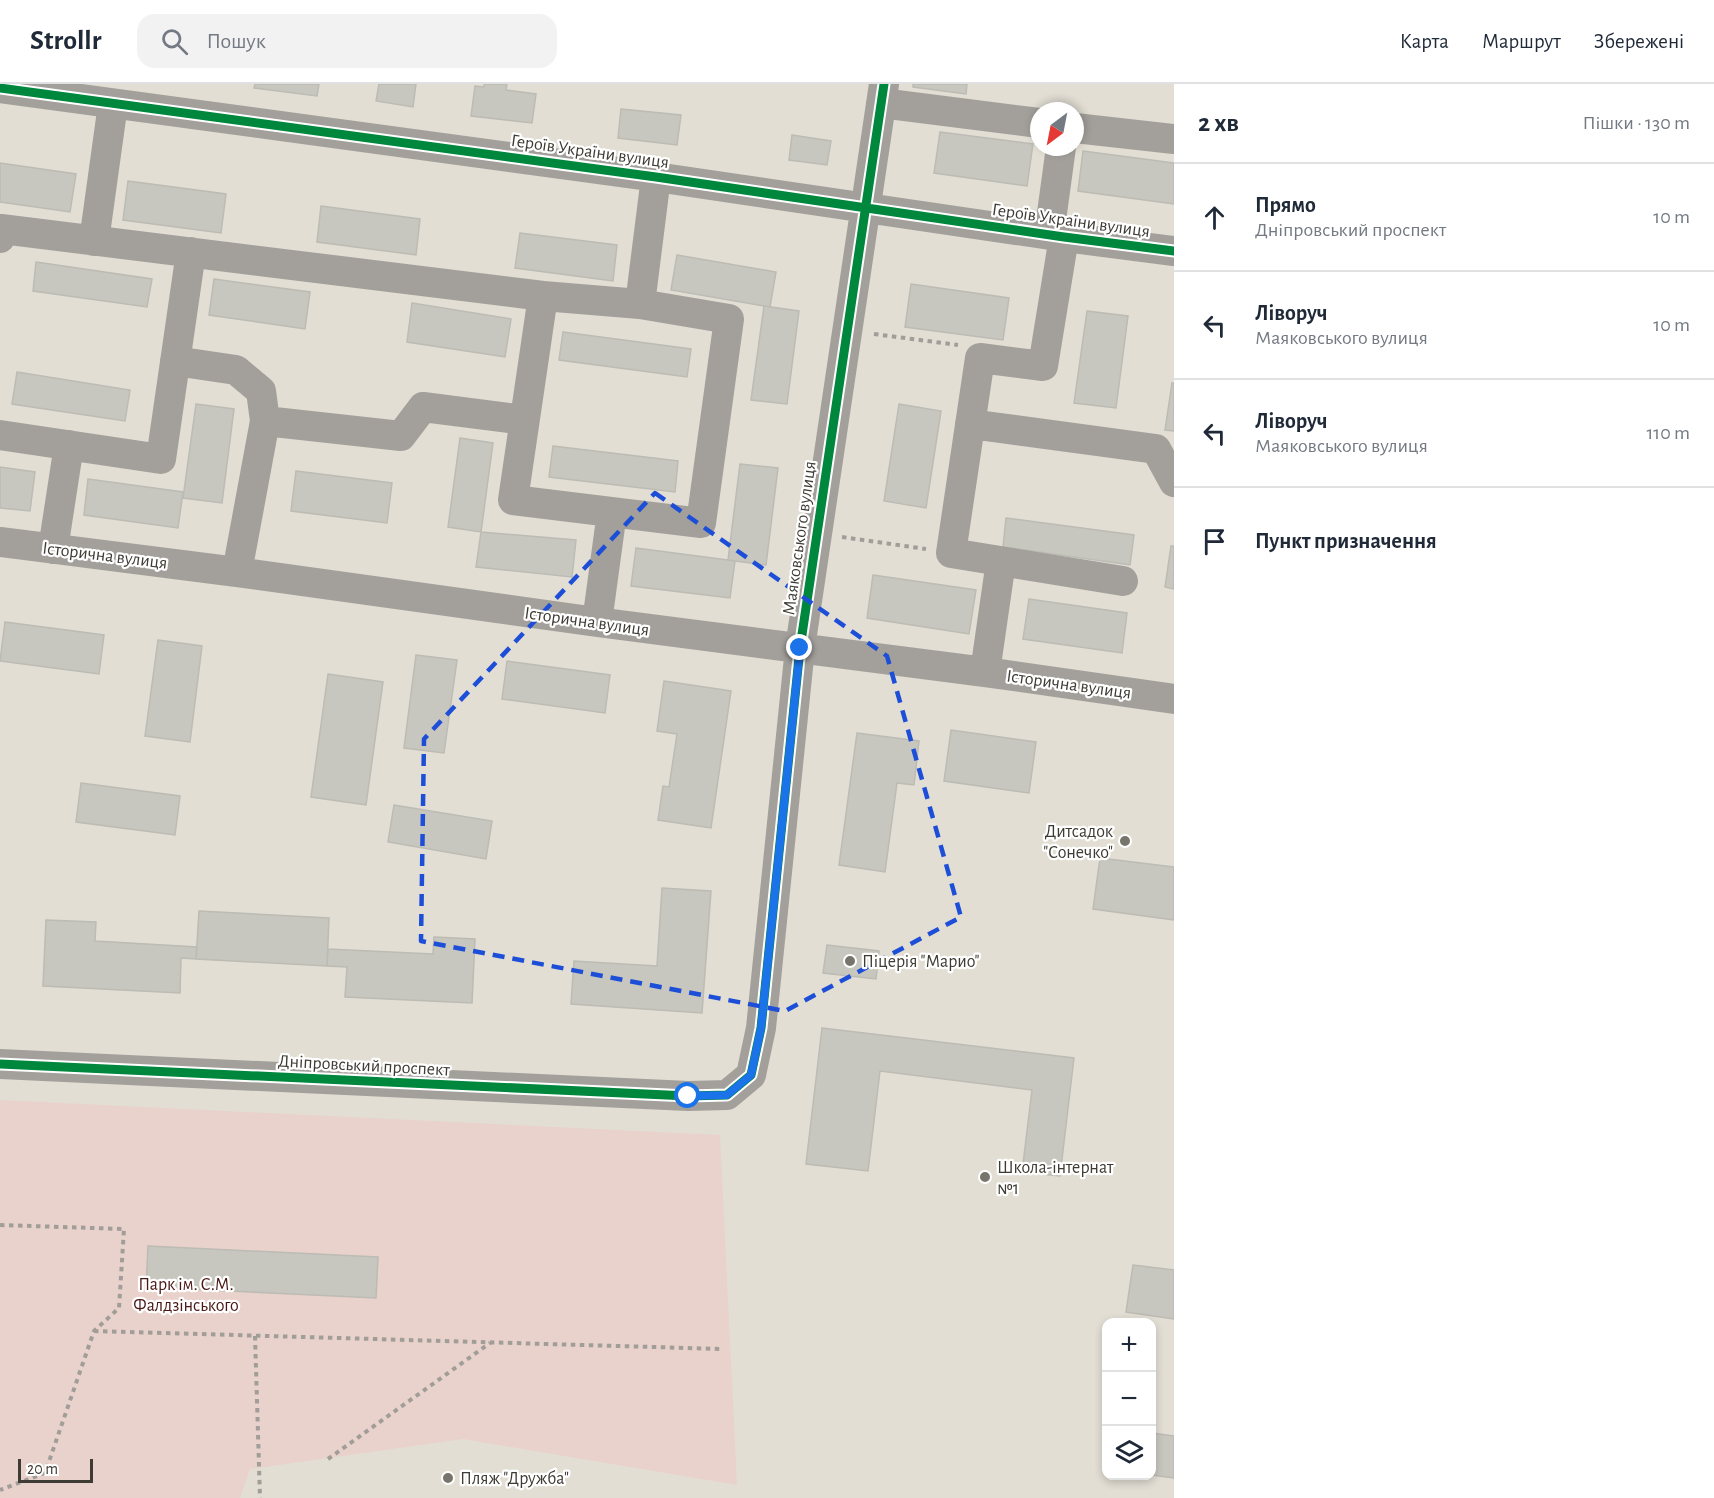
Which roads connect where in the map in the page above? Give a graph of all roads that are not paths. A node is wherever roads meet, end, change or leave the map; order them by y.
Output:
1 (0, 88) edge
2 (882, 93) edge
3 (113, 104) junction
4 (1030, 121) edge
5 (1084, 129) edge
6 (1174, 140) edge
7 (1061, 156) edge
8 (656, 177) junction
9 (865, 207) junction
10 (1057, 236) junction
11 (0, 238) edge
12 (94, 241) junction
13 (1174, 251) edge
14 (191, 252) junction
15 (543, 296) junction
16 (640, 304) junction
17 (175, 361) junction
18 (524, 420) junction
19 (265, 421) junction
20 (970, 424) junction
21 (0, 435) edge
22 (69, 445) junction
23 (1174, 482) edge
24 (612, 512) junction
25 (0, 542) edge
26 (52, 549) junction
27 (1001, 561) junction
28 (237, 572) junction
29 (1123, 581) dead end
30 (597, 622) junction
31 (800, 648) junction
32 (985, 672) junction
33 (1174, 699) edge
34 (0, 1064) edge
35 (727, 1095) joint

1 - 3 street, Героїв України вулиця
2 - 4 street
2 - 9 street, Маяковського вулиця
3 - 8 street, Героїв України вулиця
3 - 12 street
5 - 6 street
7 - 10 street
8 - 9 street, Героїв України вулиця
8 - 16 street
9 - 10 street, Героїв України вулиця
9 - 31 street, Маяковського вулиця
10 - 13 street, Героїв України вулиця
10 - 20 street
11 - 12 street
12 - 14 street
14 - 15 street
14 - 17 street
15 - 16 street
15 - 18 street
16 - 24 street
17 - 19 street
17 - 22 street
18 - 19 street
18 - 24 street
19 - 28 street
20 - 23 street
20 - 27 street
21 - 22 street
22 - 26 street
24 - 30 street
25 - 26 street, Історична вулиця
26 - 28 street, Історична вулиця
27 - 29 street
27 - 32 street
28 - 30 street, Історична вулиця
30 - 31 street, Історична вулиця
31 - 32 street, Історична вулиця
31 - 35 street, Маяковського вулиця
32 - 33 street, Історична вулиця
34 - 35 street, Дніпровський проспект

